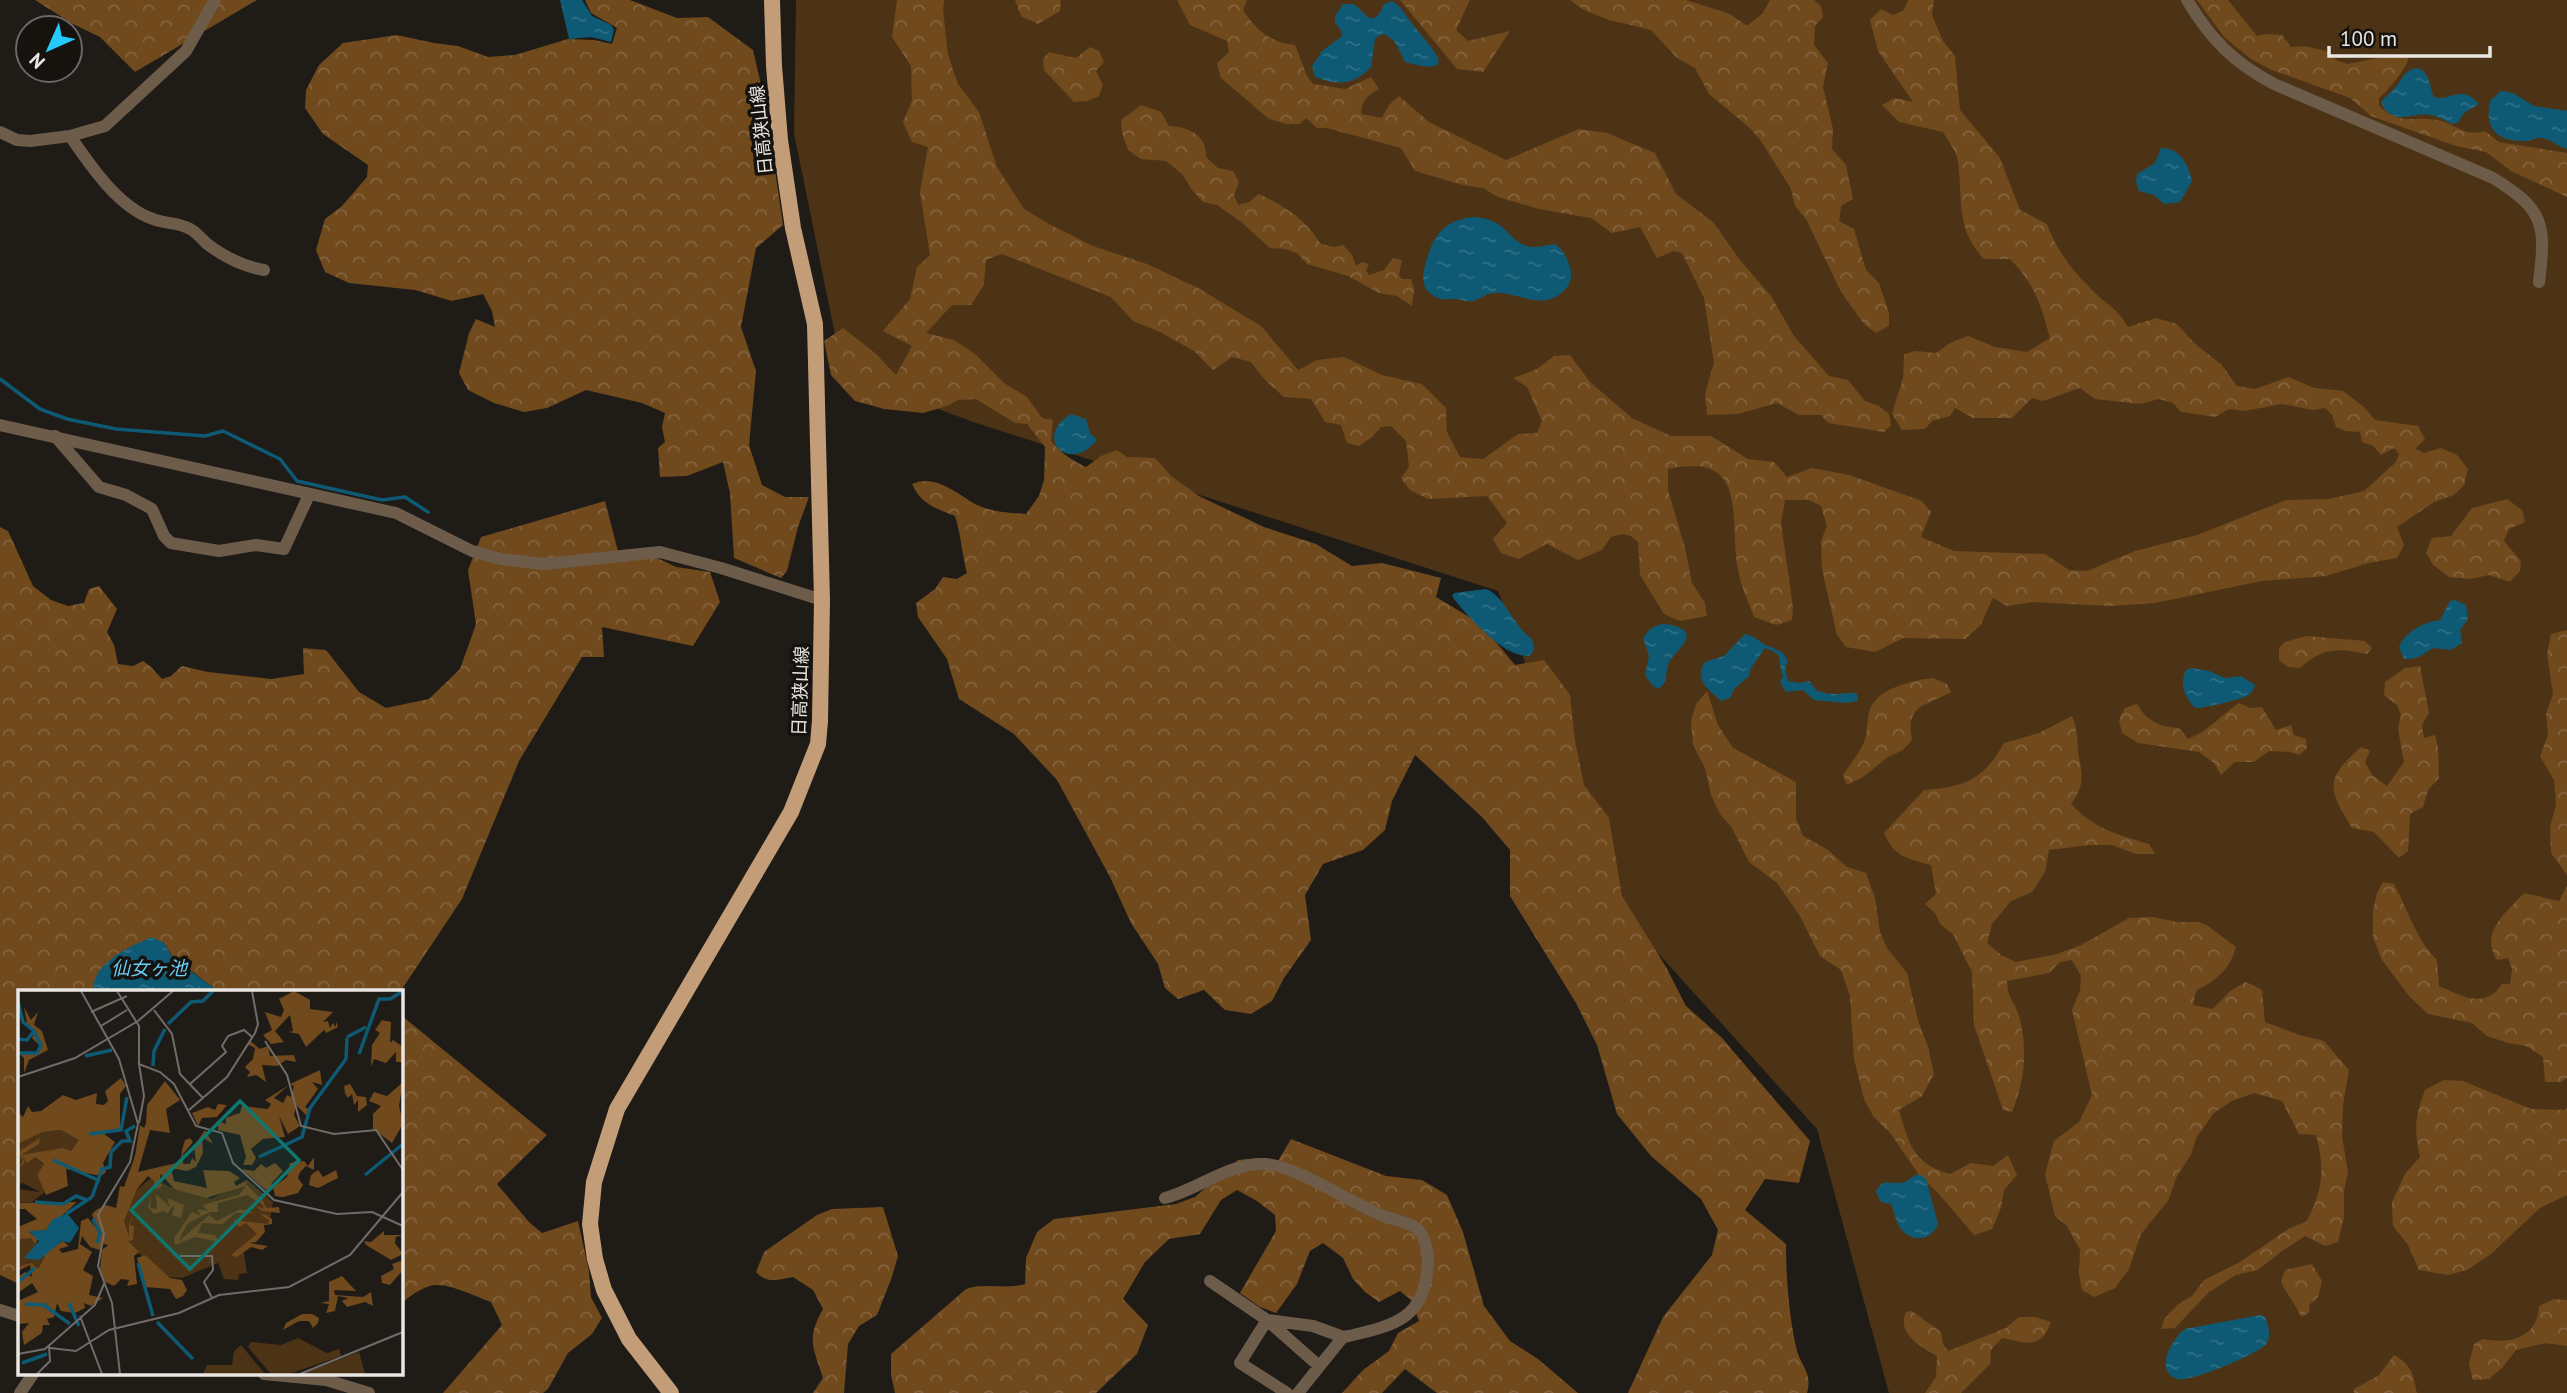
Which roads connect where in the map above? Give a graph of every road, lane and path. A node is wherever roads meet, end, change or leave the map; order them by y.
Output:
1 (215, 0) edge
2 (772, 0) edge
3 (2186, 0) edge
4 (0, 132) edge
5 (70, 136) junction
6 (264, 270) dead end
7 (2539, 282) dead end
8 (0, 425) edge
9 (55, 436) junction
10 (309, 495) junction
11 (822, 600) junction
12 (1165, 1198) dead end
13 (1210, 1282) dead end
14 (0, 1310) edge
15 (18, 1316) edge
16 (1267, 1320) junction
17 (1306, 1325) junction
18 (1343, 1337) junction
19 (1293, 1343) junction
20 (1319, 1366) junction
21 (32, 1376) edge
22 (285, 1376) edge
23 (20, 1393) edge
24 (369, 1393) edge
25 (671, 1393) edge
26 (1287, 1393) edge
27 (1298, 1393) edge

1 - 5 street
2 - 11 main road, 日高狭山線
3 - 7 street
4 - 5 street
5 - 6 street
8 - 9 street
9 - 10 street
9 - 10 street
10 - 11 street
11 - 25 main road, 日高狭山線
12 - 18 street
13 - 16 street
14 - 15 street
16 - 17 street
16 - 19 street
16 - 26 street
17 - 18 street
17 - 19 street
18 - 20 street
19 - 20 street
20 - 27 street
21 - 23 street
22 - 24 street

